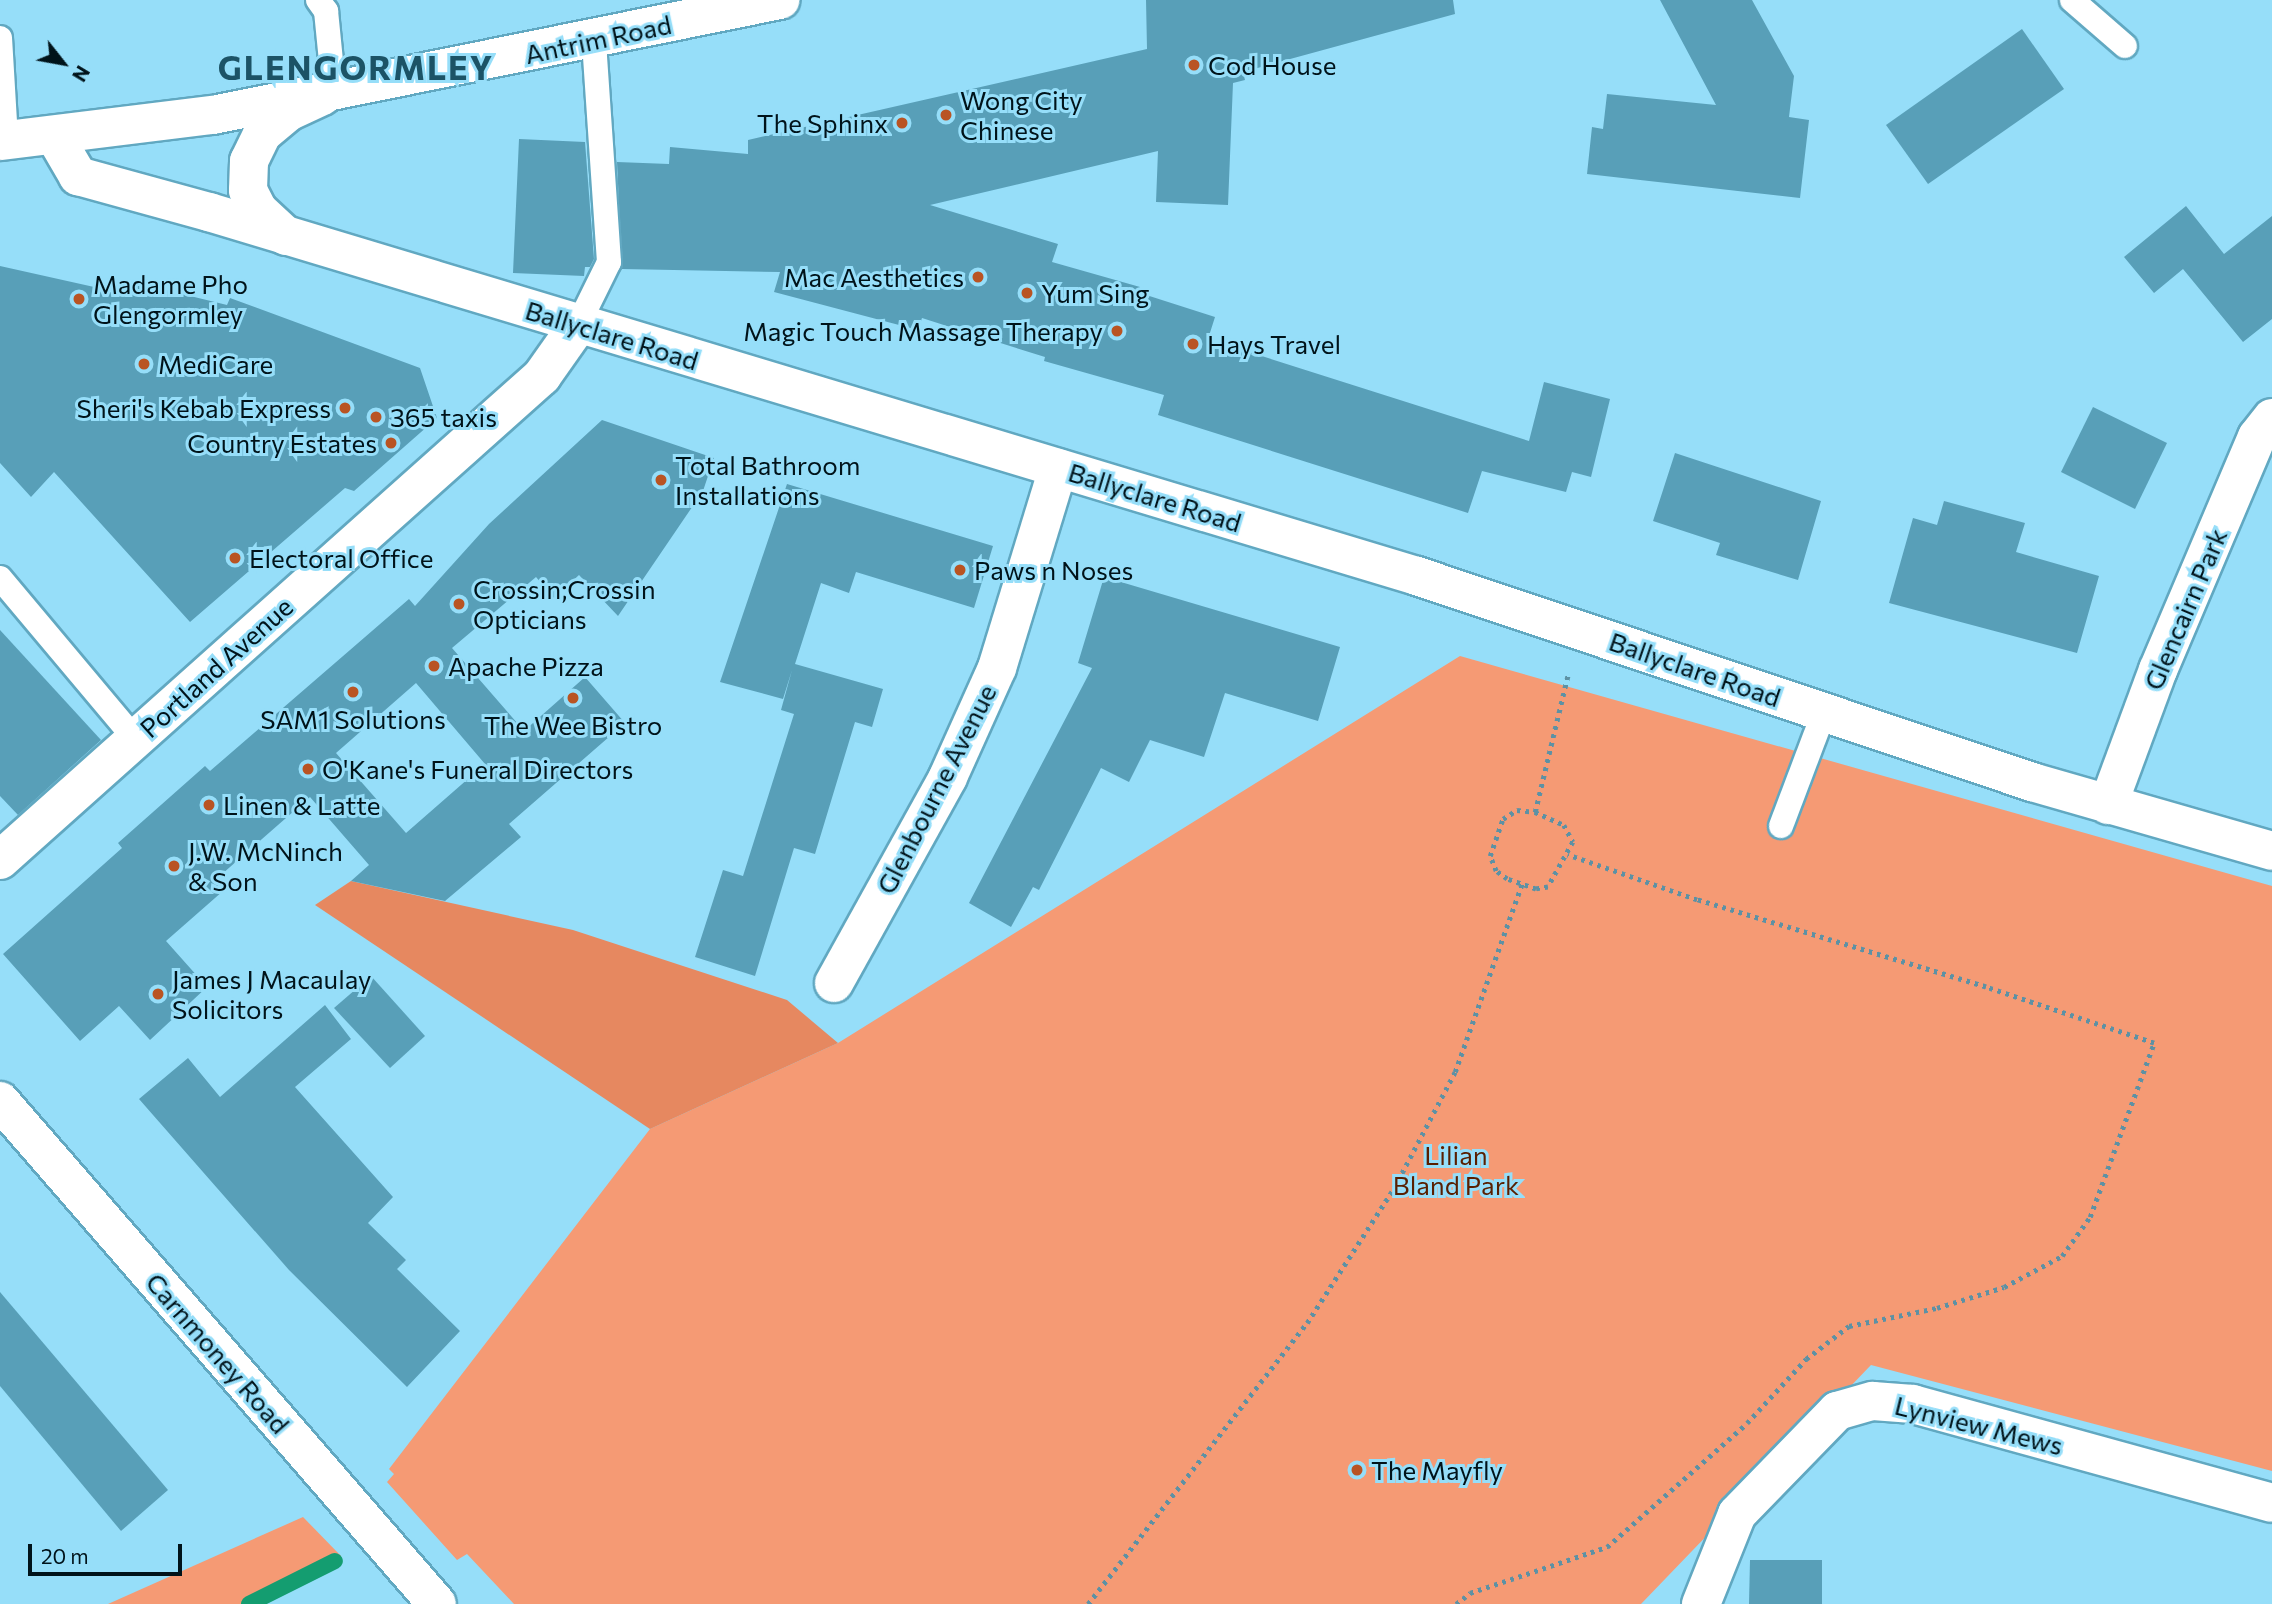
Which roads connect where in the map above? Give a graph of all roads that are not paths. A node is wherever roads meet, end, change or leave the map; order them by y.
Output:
1 (318, 0) edge
2 (780, 0) edge
3 (2072, 0) edge
4 (0, 38) edge
5 (594, 40) junction
6 (2125, 47) dead end
7 (334, 91) junction
8 (54, 135) junction
9 (3, 140) edge
10 (286, 236) junction
11 (578, 325) junction
12 (2272, 418) edge
13 (1058, 468) junction
14 (0, 578) edge
15 (1824, 712) junction
16 (135, 739) junction
17 (2108, 805) junction
18 (1781, 826) dead end
19 (2272, 850) edge
20 (0, 860) edge
21 (834, 983) dead end
22 (0, 1101) edge
23 (2272, 1503) edge
24 (430, 1601) edge
25 (1701, 1604) edge

1 - 7 lane
2 - 5 main road, Antrim Road
3 - 6 lane
4 - 9 lane
5 - 7 main road, Antrim Road
5 - 11 lane
7 - 8 main road, Antrim Road
7 - 10 main road
8 - 9 main road, Antrim Road
8 - 10 main road, Ballyclare Road
10 - 11 main road, Ballyclare Road
11 - 13 main road, Ballyclare Road
11 - 16 main road, Portland Avenue
12 - 17 main road, Glencairn Park
13 - 15 main road, Ballyclare Road
13 - 21 main road, Glenbourne Avenue
14 - 16 lane
15 - 17 main road, Ballyclare Road
15 - 18 lane
16 - 20 main road, Portland Avenue
17 - 19 main road, Ballyclare Road
22 - 24 main road, Carnmoney Road
23 - 25 main road, Lynview Mews

